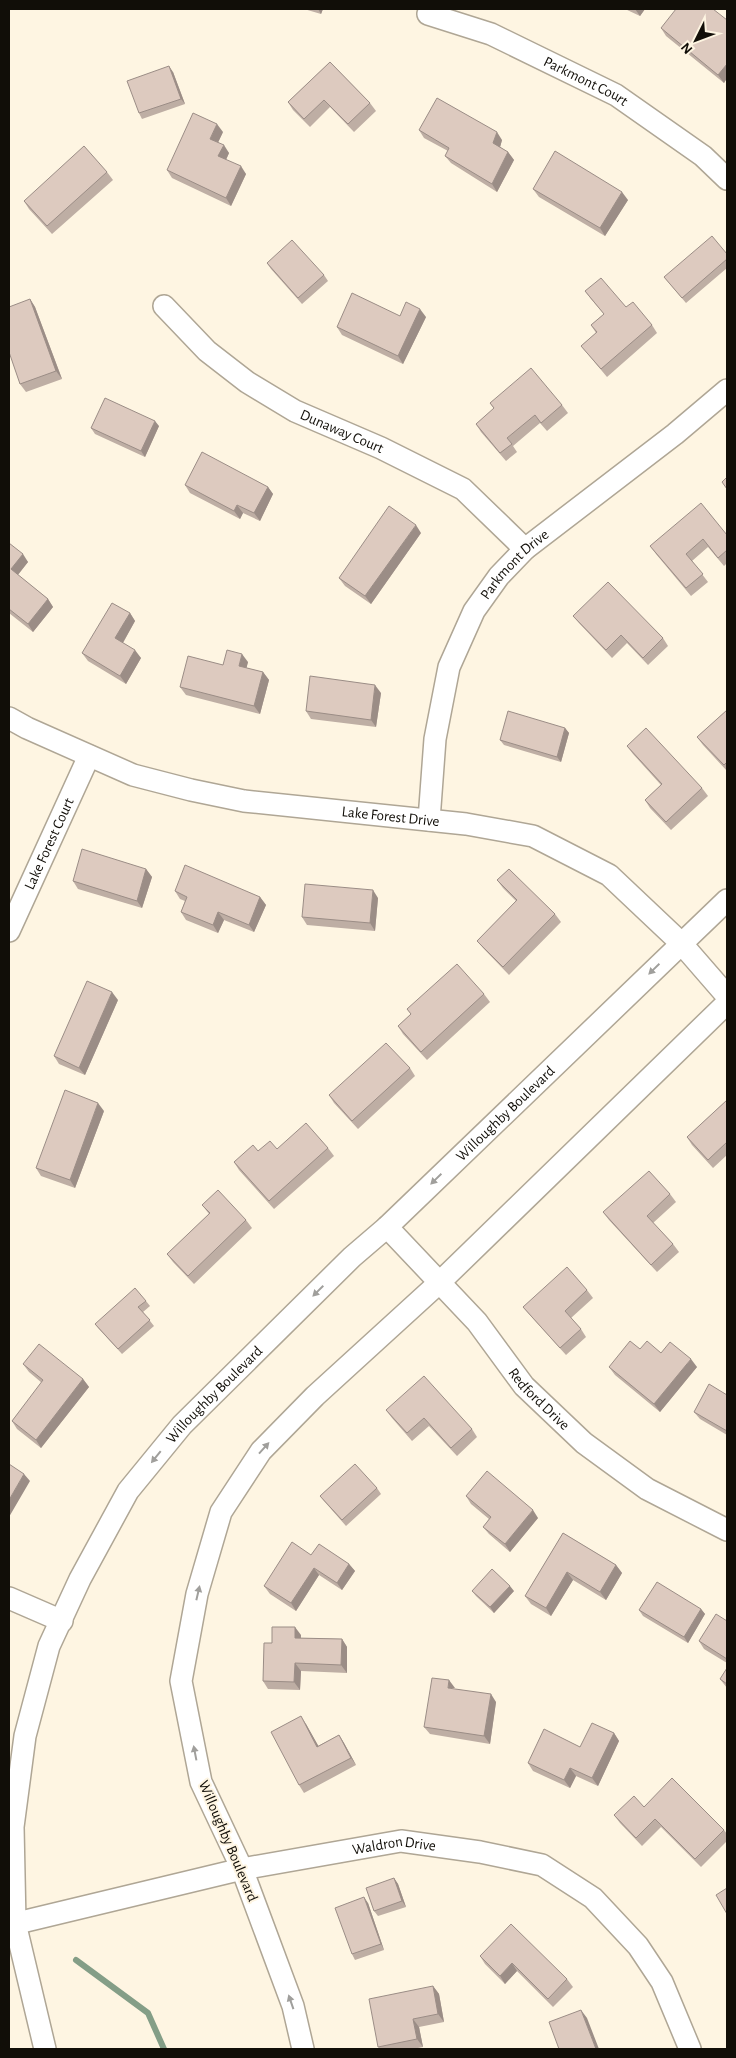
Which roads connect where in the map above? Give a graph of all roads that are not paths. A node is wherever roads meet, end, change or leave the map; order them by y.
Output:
1 (428, 14) dead end
2 (727, 179) edge
3 (164, 306) dead end
4 (727, 390) edge
5 (525, 549) junction
6 (9, 718) edge
7 (89, 756) junction
8 (429, 820) junction
9 (727, 900) edge
10 (9, 930) edge
11 (681, 943) junction
12 (727, 996) edge
13 (727, 1003) edge
14 (387, 1226) junction
15 (440, 1282) junction
16 (727, 1530) edge
17 (9, 1598) edge
18 (62, 1621) junction
19 (242, 1869) junction
20 (12, 1924) edge
21 (45, 2049) edge
22 (303, 2049) edge
23 (690, 2049) edge

1 - 2 street, Parkmont Court
3 - 5 street, Dunaway Court
4 - 5 street, Parkmont Drive
5 - 8 street, Parkmont Drive
6 - 7 street, Lake Forest Drive
7 - 8 street, Lake Forest Drive
7 - 10 street, Lake Forest Court
8 - 11 street, Lake Forest Drive
9 - 11 street, Willoughby Boulevard
11 - 12 street, Lake Forest Drive
11 -> 14 street, Willoughby Boulevard
13 - 15 street, Willoughby Boulevard
14 - 15 street, Redford Drive
14 -> 18 street, Willoughby Boulevard
15 - 16 street, Redford Drive
19 -> 15 street, Willoughby Boulevard
17 - 18 street
18 - 20 street, Willoughby Boulevard
19 - 20 street, Waldron Drive
22 -> 19 street, Willoughby Boulevard
19 - 23 street, Waldron Drive
20 - 21 street, Willoughby Boulevard

